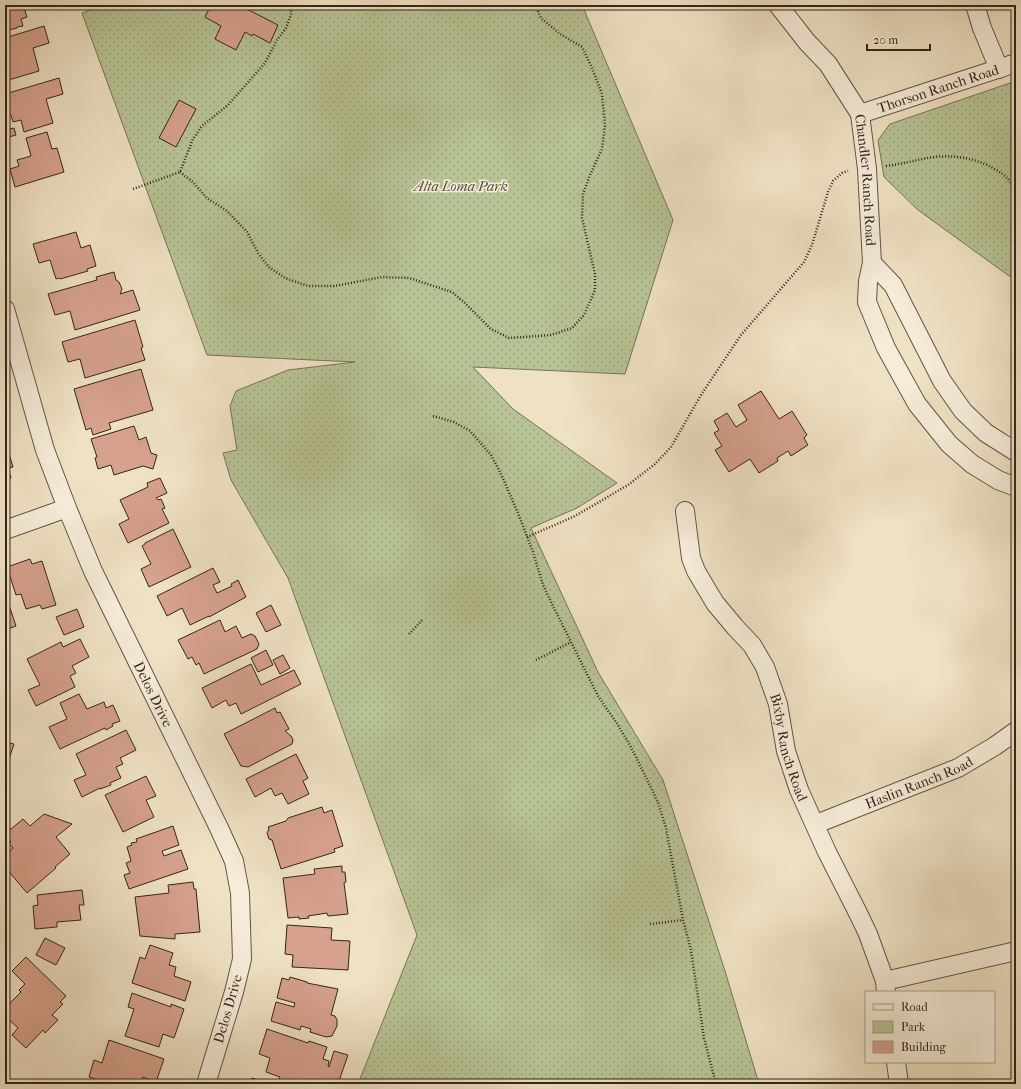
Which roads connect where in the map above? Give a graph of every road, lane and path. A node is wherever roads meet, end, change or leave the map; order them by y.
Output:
1 (291, 5) edge
2 (535, 5) edge
3 (778, 5) edge
4 (975, 5) edge
5 (1016, 63) edge
6 (999, 69) junction
7 (860, 114) junction
8 (867, 168) junction
9 (180, 172) junction
10 (133, 189) dead end
11 (1016, 190) edge
12 (872, 263) junction
13 (5, 309) edge
14 (433, 416) dead end
15 (1016, 452) edge
16 (1016, 487) edge
17 (67, 508) junction
18 (685, 511) dead end
19 (5, 530) edge
20 (528, 537) junction
21 (423, 619) dead end
22 (409, 634) dead end
23 (571, 642) junction
24 (536, 660) dead end
25 (1016, 731) edge
26 (816, 824) junction
27 (684, 920) junction
28 (650, 924) dead end
29 (1016, 951) edge
30 (886, 987) edge
31 (896, 1063) edge
32 (206, 1084) edge
33 (716, 1084) edge
34 (899, 1084) edge

1 - 9 path
2 - 9 path
3 - 7 street, Chandler Ranch Road
4 - 6 street
5 - 6 street, Thorson Ranch Road
6 - 7 street, Thorson Ranch Road
7 - 8 street, Chandler Ranch Road
8 - 11 path
8 - 12 street, Chandler Ranch Road
8 - 20 path
9 - 10 path
12 - 15 street, Chandler Ranch Road
12 - 16 street, Chandler Ranch Road
13 - 17 street, Delos Drive
14 - 20 path
17 - 19 street
17 - 32 street, Delos Drive
18 - 26 street, Bixby Ranch Road
20 - 23 path
21 - 22 path
23 - 24 path
23 - 27 path
25 - 26 street, Haslin Ranch Road
26 - 30 street, Bixby Ranch Road
27 - 28 path
27 - 33 path
29 - 30 street
31 - 34 street

